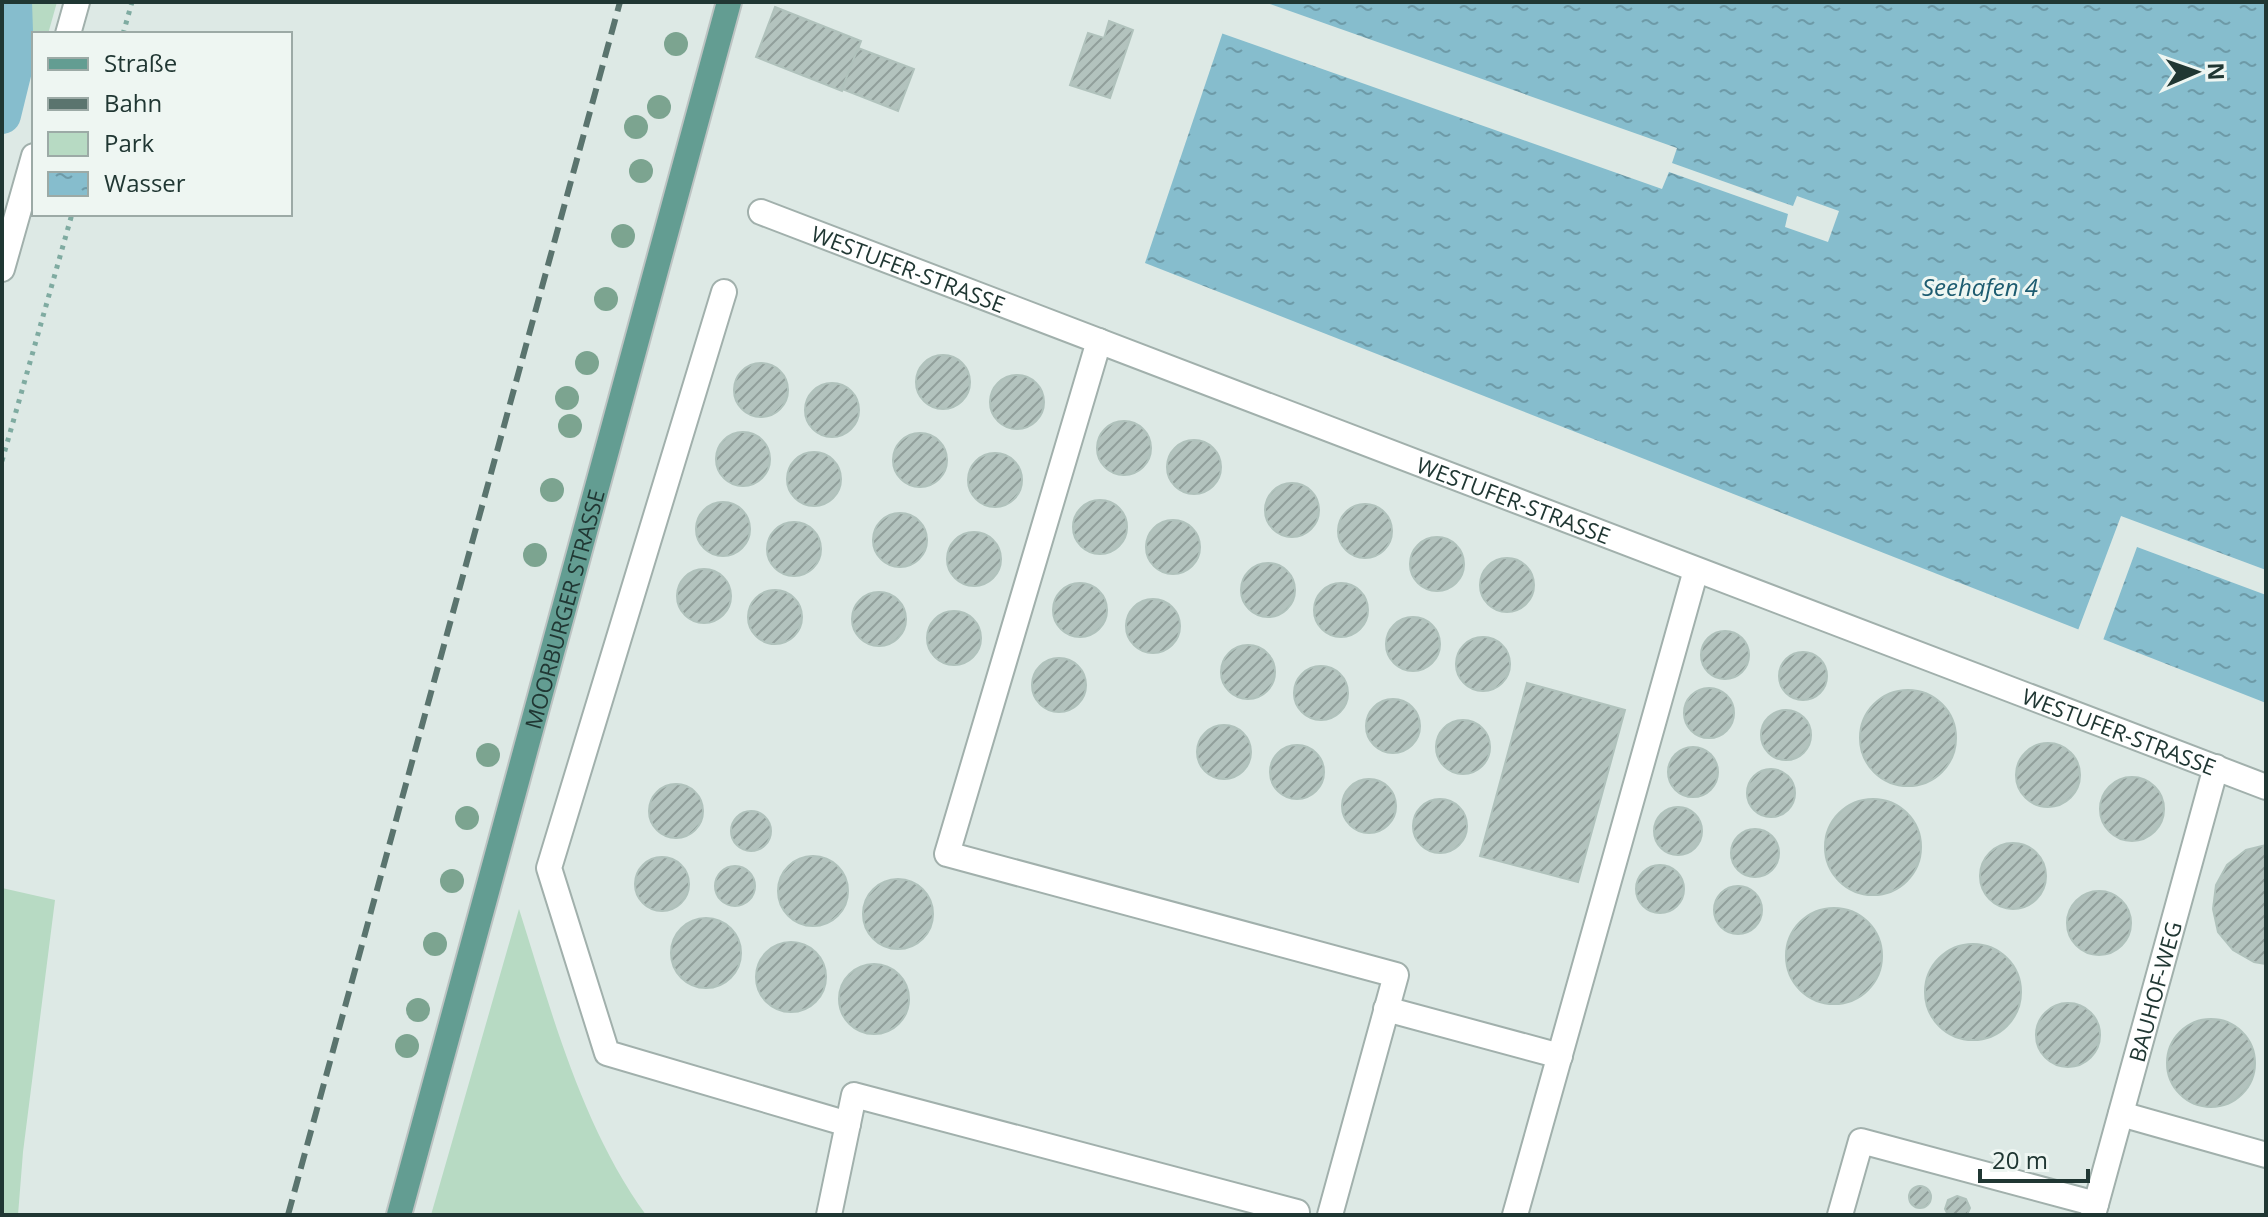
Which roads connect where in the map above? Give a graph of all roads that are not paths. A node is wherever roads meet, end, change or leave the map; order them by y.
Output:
1 (77, 2) edge
2 (729, 2) edge
3 (69, 32) edge
4 (32, 163) edge
5 (761, 212) dead end
6 (2, 269) edge
7 (724, 292) dead end
8 (1099, 341) junction
9 (1696, 570) junction
10 (2216, 767) junction
11 (2266, 787) edge
12 (1386, 1009) junction
13 (1560, 1056) junction
14 (2121, 1114) junction
15 (848, 1124) junction
16 (2266, 1155) edge
17 (2095, 1210) edge
18 (1301, 1214) edge
19 (399, 1215) edge
20 (829, 1215) edge
21 (1330, 1215) edge
22 (1515, 1215) edge
23 (1840, 1215) edge

1 - 3 lane
2 - 19 main road, MOORBURGER STRASSE
4 - 6 lane
5 - 8 lane, WESTUFER-STRASSE
7 - 15 lane
8 - 9 lane, WESTUFER-STRASSE
8 - 12 lane
9 - 10 lane, WESTUFER-STRASSE
9 - 13 lane
10 - 11 lane, WESTUFER-STRASSE
10 - 14 lane, BAUHOF-WEG
12 - 13 lane
12 - 21 lane
13 - 22 lane
14 - 16 lane
14 - 17 lane, BAUHOF-WEG
15 - 18 lane
15 - 20 lane
17 - 23 lane

